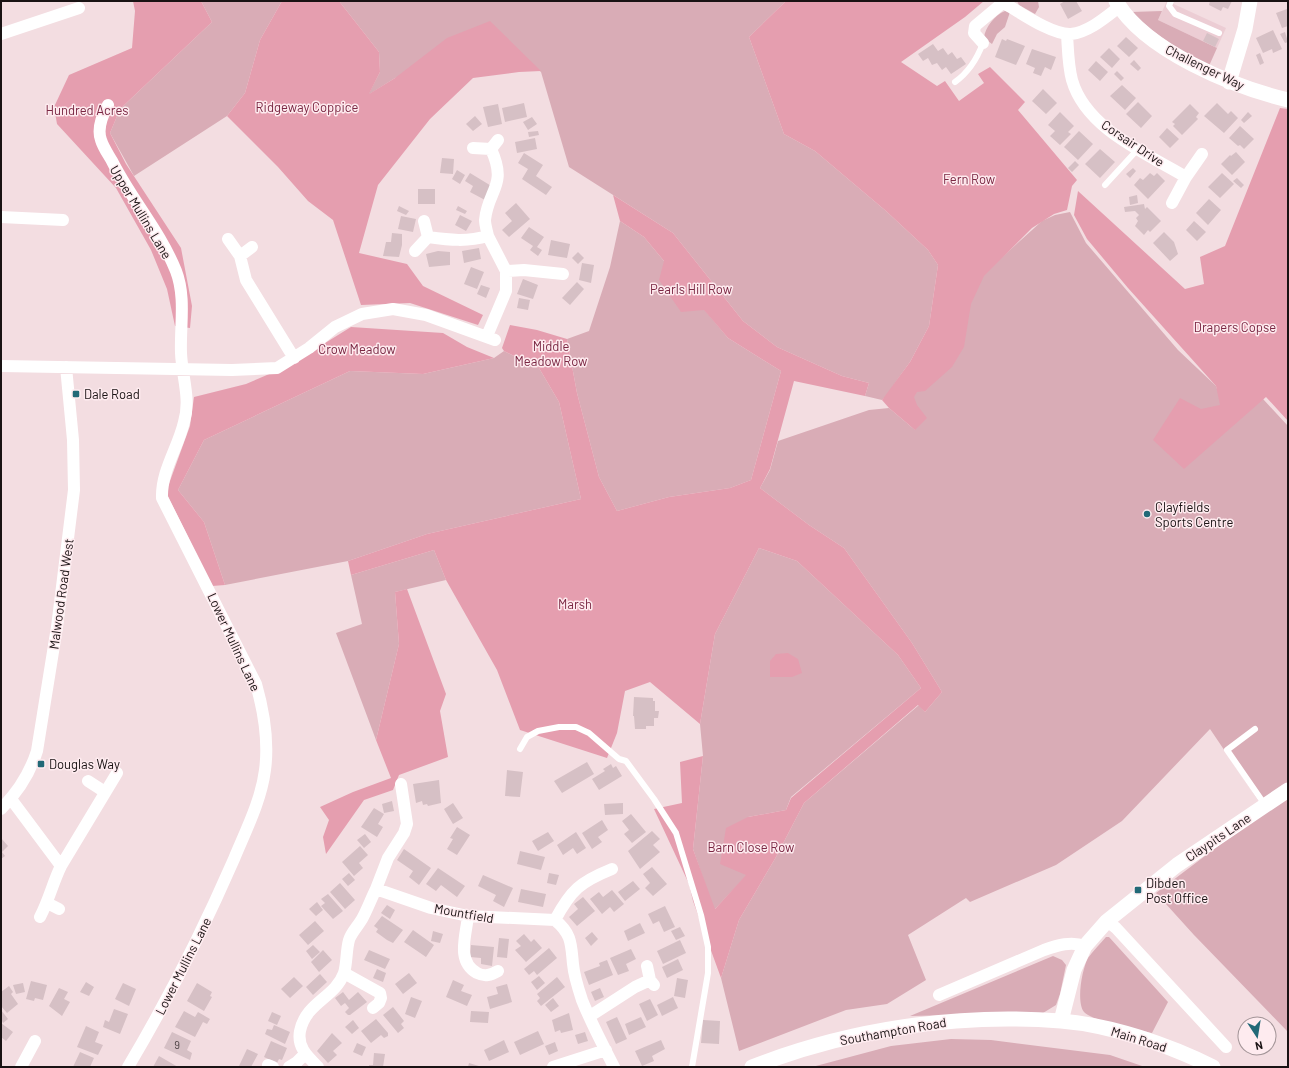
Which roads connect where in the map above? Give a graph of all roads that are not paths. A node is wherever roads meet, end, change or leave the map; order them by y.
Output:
1 (1171, 1) edge
2 (1250, 1) edge
3 (1005, 2) edge
4 (1118, 4) edge
5 (79, 8) dead end
6 (1219, 33) dead end
7 (1, 34) edge
8 (1067, 34) junction
9 (983, 43) joint
10 (956, 82) dead end
11 (1229, 82) junction
12 (1288, 100) edge
13 (108, 105) dead end
14 (473, 148) dead end
15 (1138, 149) junction
16 (1202, 154) dead end
17 (1186, 177) junction
18 (1104, 185) dead end
19 (1172, 203) dead end
20 (1, 217) edge
21 (63, 220) dead end
22 (424, 221) dead end
23 (428, 236) junction
24 (488, 236) junction
25 (228, 239) dead end
26 (252, 247) dead end
27 (415, 251) dead end
28 (240, 256) junction
29 (506, 271) junction
30 (563, 274) dead end
31 (294, 358) junction
32 (1, 366) edge
33 (66, 366) junction
34 (184, 369) junction
35 (1255, 728) dead end
36 (520, 749) dead end
37 (117, 773) dead end
38 (88, 781) dead end
39 (401, 784) dead end
40 (1288, 790) edge
41 (105, 792) junction
42 (11, 799) junction
43 (1265, 805) junction
44 (1, 809) edge
45 (61, 866) junction
46 (612, 869) dead end
47 (376, 889) junction
48 (47, 903) junction
49 (59, 909) dead end
50 (468, 916) junction
51 (40, 917) dead end
52 (555, 920) junction
53 (1107, 921) junction
54 (1085, 946) junction
55 (647, 966) dead end
56 (498, 970) dead end
57 (344, 973) junction
58 (939, 995) dead end
59 (373, 1008) dead end
60 (590, 1016) junction
61 (1061, 1021) junction
62 (35, 1042) dead end
63 (1226, 1047) dead end
64 (606, 1050) junction
65 (305, 1054) junction
66 (20, 1067) edge
67 (128, 1067) edge
68 (289, 1067) edge
69 (318, 1067) edge
70 (553, 1067) edge
71 (614, 1067) edge
72 (692, 1067) edge
73 (752, 1067) edge
74 (1214, 1067) edge

1 - 6 lane
2 - 11 street
3 - 8 street
3 - 9 street
4 - 8 street
4 - 11 street, Challenger Way
5 - 7 street
8 - 15 street, Corsair Drive
9 - 10 lane
11 - 12 street, Challenger Way
13 - 34 street, Upper Mullins Lane
14 - 24 street
15 - 17 street, Corsair Drive
15 - 18 lane
16 - 17 street
17 - 19 street
20 - 21 street
22 - 23 street
23 - 24 street
23 - 27 street
24 - 29 street
25 - 28 street
26 - 28 street
28 - 31 street
29 - 30 street
29 - 31 street
31 - 34 street
32 - 33 street
33 - 34 street
33 - 42 street, Malwood Road West
34 - 67 street, Lower Mullins Lane
35 - 43 lane
36 - 72 lane
37 - 41 street
38 - 41 street
39 - 47 street
40 - 43 street, Claypits Lane
41 - 45 street
42 - 44 street, Malwood Road West
42 - 45 street
43 - 53 street, Claypits Lane
45 - 48 street
46 - 52 street
47 - 50 street, Mountfield
47 - 57 street
48 - 49 street
48 - 51 street
50 - 52 street, Mountfield
50 - 56 street
52 - 60 street
53 - 54 street, Claypits Lane
53 - 63 street
54 - 58 street
54 - 61 street, Claypits Lane
55 - 60 street
57 - 59 street
57 - 65 street
60 - 64 street
61 - 73 street, Southampton Road
61 - 74 street, Main Road
62 - 66 street
64 - 70 street
64 - 71 street
65 - 68 street
65 - 69 street

